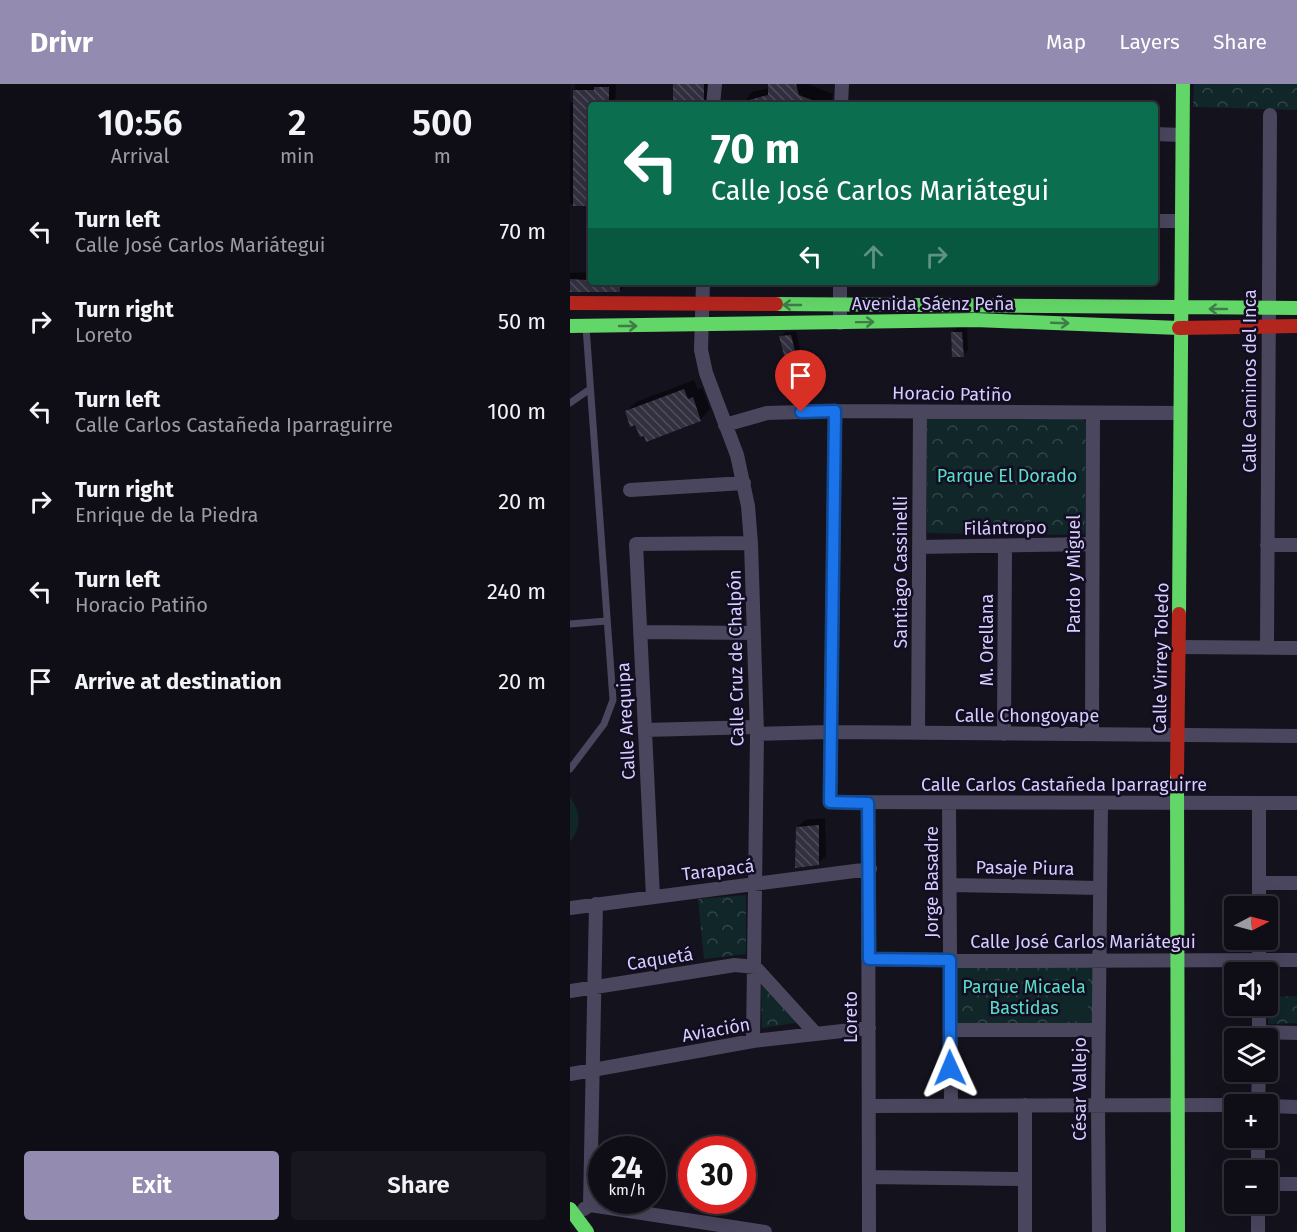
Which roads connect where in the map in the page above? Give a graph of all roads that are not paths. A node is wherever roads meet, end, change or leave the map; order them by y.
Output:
1 (715, 84) edge
2 (842, 84) edge
3 (1183, 84) edge
4 (713, 102) edge
5 (842, 102) edge
6 (1270, 115) dead end
7 (1158, 134) edge
8 (1182, 135) junction
9 (1158, 221) edge
10 (1182, 221) junction
11 (703, 285) edge
12 (840, 285) edge
13 (570, 303) edge
14 (840, 305) junction
15 (701, 306) junction
16 (1297, 308) edge
17 (1182, 309) junction
18 (1269, 309) junction
19 (840, 323) junction
20 (570, 326) edge
21 (586, 326) junction
22 (701, 326) junction
23 (1269, 326) junction
24 (1297, 326) edge
25 (1182, 328) junction
26 (590, 389) junction
27 (570, 403) edge
28 (835, 411) junction
29 (920, 412) junction
30 (1180, 413) junction
31 (1093, 415) junction
32 (725, 425) junction
33 (744, 483) junction
34 (630, 490) dead end
35 (751, 543) junction
36 (1092, 544) junction
37 (1267, 544) junction
38 (1297, 544) edge
39 (1005, 546) junction
40 (919, 547) junction
41 (606, 621) junction
42 (570, 624) edge
43 (640, 632) junction
44 (754, 633) junction
45 (1180, 647) junction
46 (1267, 648) junction
47 (1297, 648) edge
48 (645, 730) junction
49 (757, 730) junction
50 (830, 732) junction
51 (918, 733) junction
52 (1004, 734) junction
53 (1092, 734) junction
54 (1178, 735) junction
55 (1297, 736) edge
56 (570, 769) edge
57 (1177, 802) junction
58 (868, 803) junction
59 (949, 803) junction
60 (1101, 803) junction
61 (1260, 803) junction
62 (1297, 803) edge
63 (870, 869) junction
64 (756, 883) junction
65 (1259, 883) junction
66 (1297, 883) edge
67 (950, 885) junction
68 (1100, 888) junction
69 (1259, 896) edge
70 (653, 897) junction
71 (596, 904) junction
72 (570, 908) edge
73 (869, 959) junction
74 (950, 960) junction
75 (1297, 960) edge
76 (1099, 961) junction
77 (1177, 961) junction
78 (1278, 963) edge
79 (1224, 964) edge
80 (755, 967) junction
81 (594, 987) junction
82 (570, 991) edge
83 (869, 1028) junction
84 (950, 1030) junction
85 (1098, 1030) junction
86 (1297, 1033) edge
87 (816, 1034) junction
88 (1278, 1034) edge
89 (753, 1041) junction
90 (592, 1071) junction
91 (570, 1074) edge
92 (1178, 1104) junction
93 (951, 1105) junction
94 (1025, 1105) junction
95 (1098, 1105) junction
96 (1224, 1105) edge
97 (869, 1106) junction
98 (1278, 1106) edge
99 (1297, 1107) edge
100 (591, 1136) edge
101 (869, 1177) junction
102 (1025, 1179) junction
103 (1278, 1184) edge
104 (1297, 1184) edge
105 (588, 1205) edge
106 (572, 1212) edge
107 (637, 1214) edge
108 (1258, 1214) edge
109 (699, 1227) edge
110 (587, 1232) edge
111 (765, 1232) edge
112 (869, 1232) edge
113 (1025, 1232) edge
114 (1099, 1232) edge
115 (1178, 1232) edge
116 (1258, 1232) edge

1 - 4 street
2 - 5 street
3 - 8 street, Calle Virrey Toledo
6 - 18 street, Calle Caminos del Inca
7 - 8 street
8 - 10 street, Calle Virrey Toledo
9 - 10 street
10 - 17 street, Calle Virrey Toledo
11 - 15 street, Calle Cruz de Chalpón
12 - 14 street
13 - 15 street, Avenida Sáenz Peña
14 -> 15 street, Avenida Sáenz Peña
14 - 17 street, Avenida Sáenz Peña
14 - 19 street
15 - 22 street, Calle Cruz de Chalpón
16 - 18 street, Avenida Sáenz Peña
18 -> 17 street, Avenida Sáenz Peña
17 - 25 street, Calle Virrey Toledo
18 - 23 street, Calle Caminos del Inca
19 - 22 street, Avenida Sáenz Peña
19 -> 25 street, Avenida Sáenz Peña
20 - 21 street, Avenida Sáenz Peña
21 -> 22 street, Avenida Sáenz Peña
21 - 26 lane
22 - 32 street, Calle Cruz de Chalpón
23 - 24 street, Avenida Sáenz Peña
23 - 25 street, Avenida Sáenz Peña
23 - 37 street, Calle Caminos del Inca
25 - 30 street, Calle Virrey Toledo
26 - 27 lane
26 - 41 lane
28 - 29 street, Horacio Patiño
28 - 32 street, Horacio Patiño
28 - 50 street
29 - 31 street, Horacio Patiño
29 - 40 street, Santiago Cassinelli
30 - 31 street, Horacio Patiño
30 - 45 street, Calle Virrey Toledo
31 - 36 street, Pardo y Miguel
32 - 33 street, Calle Cruz de Chalpón
33 - 34 street
33 - 35 street, Calle Cruz de Chalpón
35 - 43 street, Calle Arequipa
35 - 44 street, Calle Cruz de Chalpón
36 - 39 street, Filántropo
36 - 53 street, Pardo y Miguel
37 - 38 street
37 - 46 street, Calle Caminos del Inca
39 - 40 street, Filántropo
39 - 52 street, M. Orellana
40 - 51 street, Santiago Cassinelli
41 - 42 lane
41 - 56 lane
43 - 44 street
43 - 48 street, Calle Arequipa
44 - 49 street, Calle Cruz de Chalpón
45 - 46 street
45 - 54 street, Calle Virrey Toledo
46 - 47 street
48 - 49 street, Calle Chongoyape
48 - 70 street, Calle Arequipa
49 - 50 street, Calle Chongoyape
49 - 64 street, Calle Cruz de Chalpón
50 - 51 street, Calle Chongoyape
50 - 58 street, Calle Carlos Castañeda Iparraguirre
51 - 52 street, Calle Chongoyape
52 - 53 street, Calle Chongoyape
53 - 54 street, Calle Chongoyape
54 - 55 street, Calle Chongoyape
54 - 57 street, Calle Virrey Toledo
57 - 60 street, Calle Carlos Castañeda Iparraguirre
57 - 61 street, Calle Carlos Castañeda Iparraguirre
57 - 77 street, Calle Virrey Toledo
58 - 59 street, Calle Carlos Castañeda Iparraguirre
58 - 63 street, Loreto
59 - 60 street, Calle Carlos Castañeda Iparraguirre
59 - 67 street, Jorge Basadre
60 - 68 street, César Vallejo
61 - 62 street, Calle Carlos Castañeda Iparraguirre
61 - 65 street
63 - 64 street, Tarapacá
63 - 73 street, Loreto
64 - 70 street, Tarapacá
64 - 80 street, Calle Cruz de Chalpón
65 - 66 street
65 - 69 street
67 - 68 street, Pasaje Piura
67 - 74 street, Jorge Basadre
68 - 76 street, César Vallejo
70 - 71 street, Tarapacá
71 - 72 street, Tarapacá
71 - 81 street
73 - 74 street, Calle José Carlos Mariátegui
73 - 83 street, Loreto
74 - 76 street, Calle José Carlos Mariátegui
74 - 84 street, Jorge Basadre
75 - 78 street, Calle José Carlos Mariátegui
76 - 77 street, Calle José Carlos Mariátegui
76 - 85 street, César Vallejo
77 - 79 street, Calle José Carlos Mariátegui
77 - 92 street, Calle Virrey Toledo
80 - 81 street, Caquetá
80 - 87 street, Loreto
80 - 89 street, Calle Cruz de Chalpón
81 - 82 street, Caquetá
81 - 90 street
83 - 87 street, Aviación
83 - 97 street, Loreto
84 - 85 street
84 - 93 street, Jorge Basadre
85 - 95 street, César Vallejo
86 - 88 street
87 - 89 street, Aviación
89 - 90 street, Aviación
90 - 91 street, Aviación
90 - 100 street
92 - 95 street
92 - 96 street
92 - 115 street, Calle Virrey Toledo
93 - 94 street
93 - 97 street
94 - 95 street
94 - 102 street
95 - 114 street, César Vallejo
97 - 101 street, Loreto
98 - 99 street
101 - 102 street
101 - 112 street, Loreto
102 - 113 street
103 - 104 street
105 - 106 street
106 - 110 street
107 - 109 street
108 - 116 street
109 - 111 street

